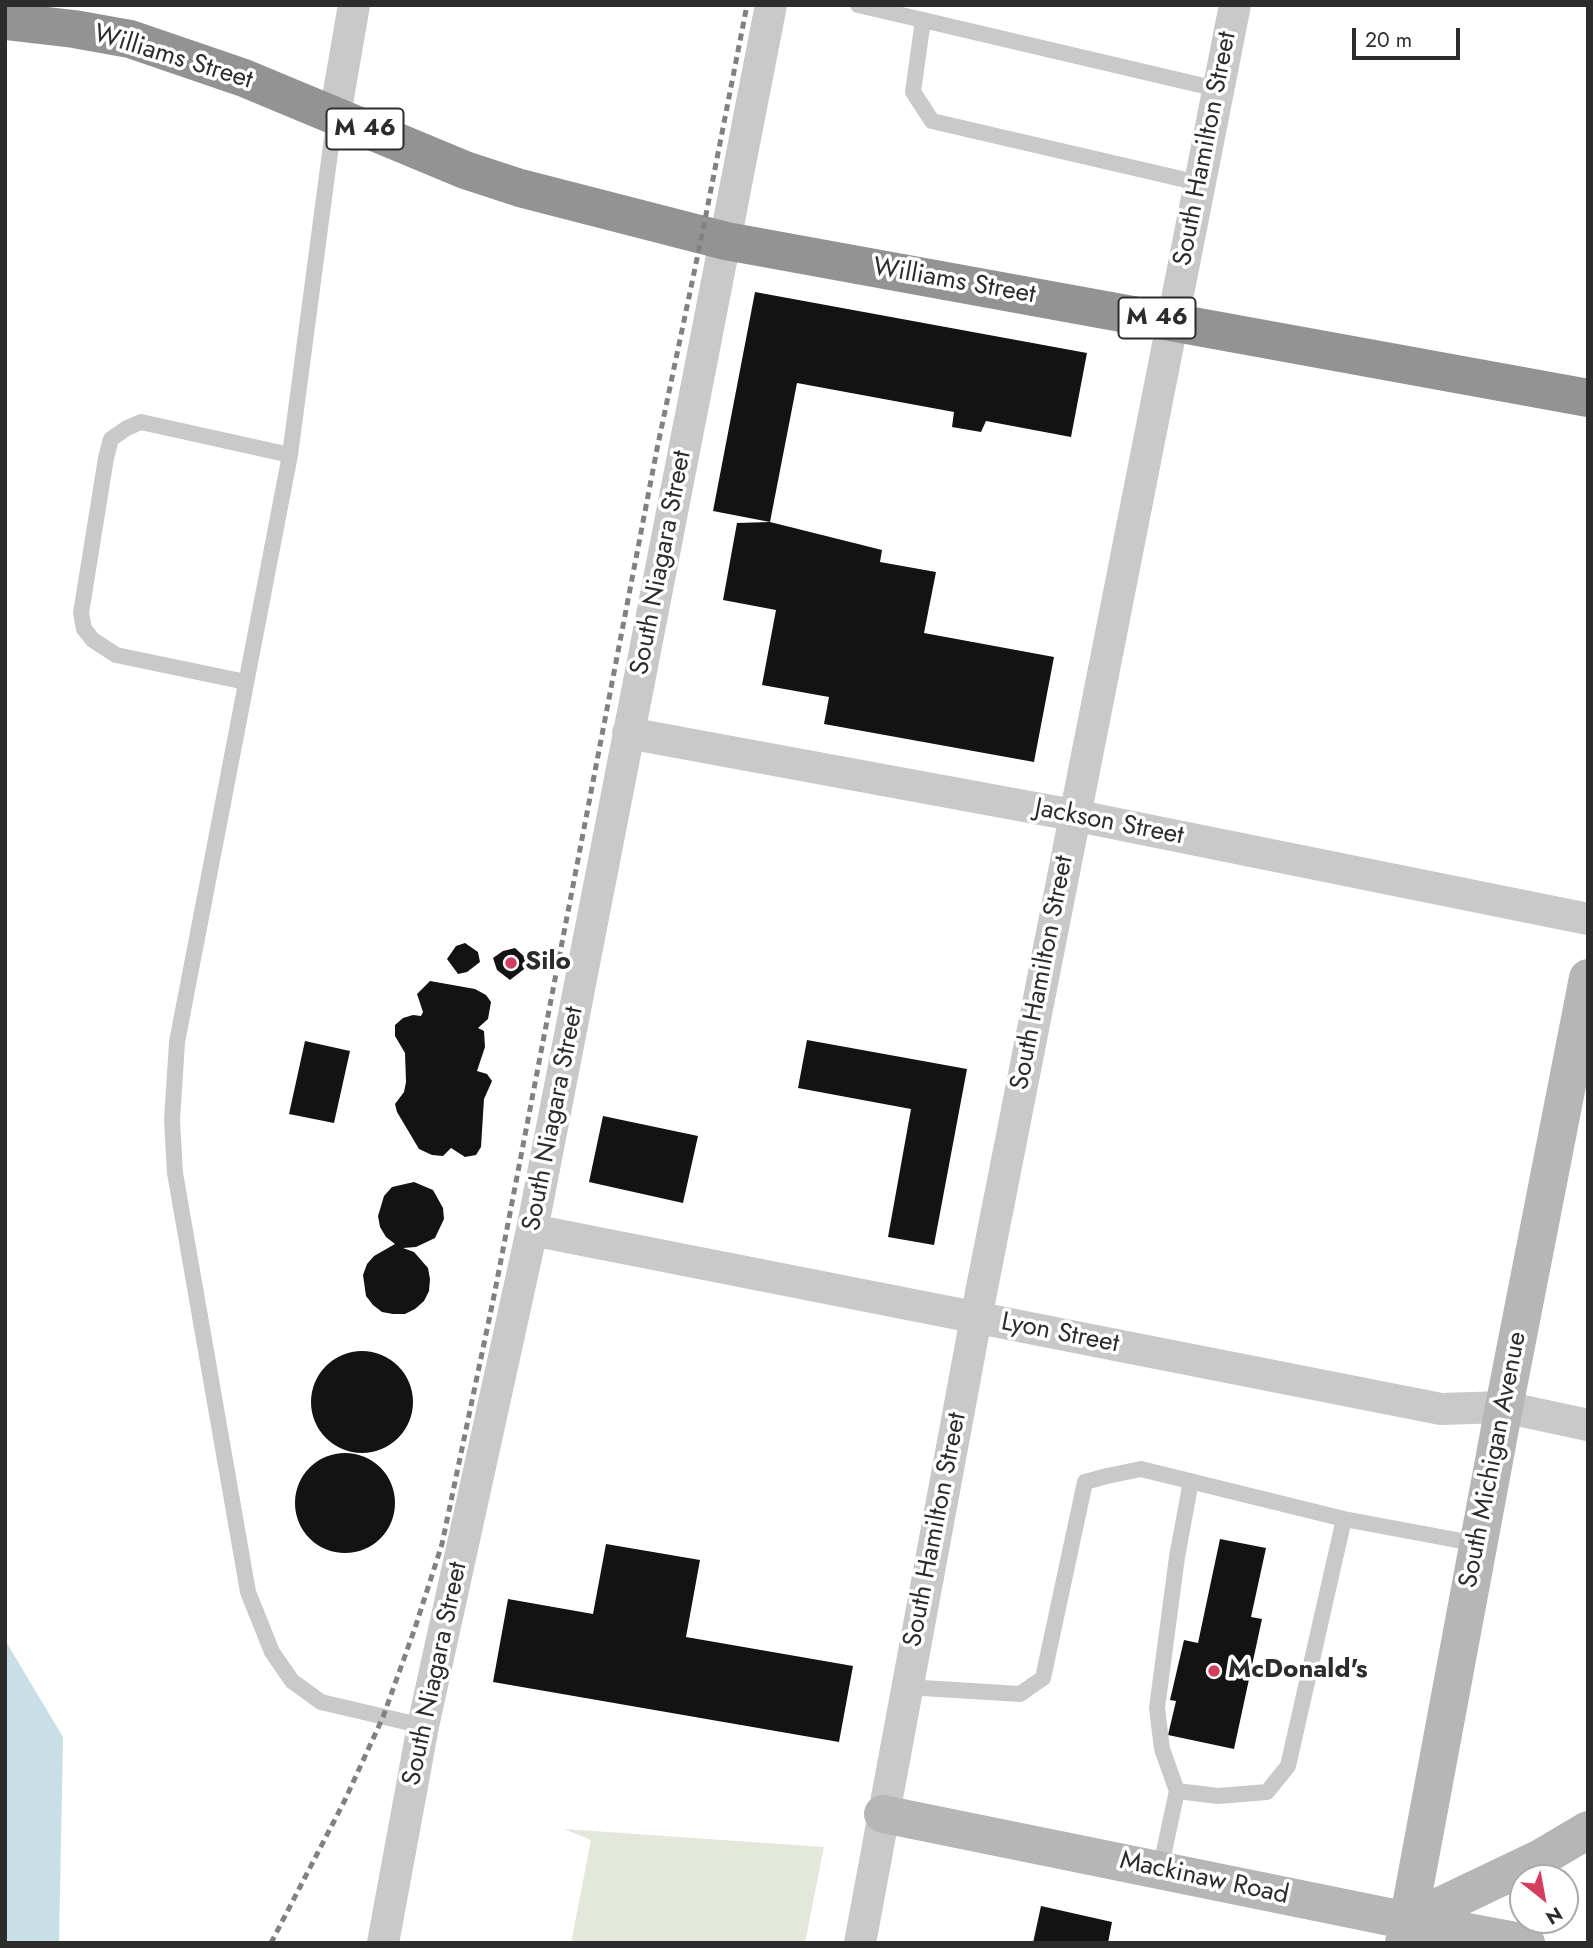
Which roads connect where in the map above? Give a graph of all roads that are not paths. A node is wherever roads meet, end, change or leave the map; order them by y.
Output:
1 (354, 5) edge
2 (771, 5) edge
3 (858, 5) edge
4 (1235, 5) edge
5 (923, 20) junction
6 (5, 21) edge
7 (1217, 89) junction
8 (335, 115) junction
9 (1199, 183) junction
10 (726, 241) junction
11 (1172, 321) junction
12 (1588, 398) edge
13 (290, 454) junction
14 (246, 682) junction
15 (628, 733) junction
16 (1073, 815) junction
17 (1588, 919) edge
18 (1588, 978) edge
19 (533, 1230) junction
20 (975, 1318) junction
21 (1504, 1407) junction
22 (1588, 1425) edge
23 (1191, 1481) junction
24 (1344, 1519) junction
25 (1478, 1544) junction
26 (906, 1687) junction
27 (423, 1726) junction
28 (1177, 1791) junction
29 (883, 1814) junction
30 (1588, 1830) edge
31 (1160, 1870) junction
32 (1407, 1932) edge
33 (383, 1943) edge
34 (860, 1943) edge
35 (1526, 1943) edge

1 - 8 street
2 - 10 street, South Niagara Street
3 - 5 lane
4 - 7 street, South Hamilton Street
5 - 7 lane
5 - 9 lane
6 - 8 highway, Williams Street / M 46
7 - 9 street, South Hamilton Street
8 - 10 highway, Williams Street / M 46
8 - 13 lane
9 - 11 street, South Hamilton Street
10 - 11 highway, Williams Street / M 46
10 - 15 street, South Niagara Street
11 - 12 highway, Williams Street / M 46
11 - 16 street, South Hamilton Street
13 - 14 lane
13 - 14 lane
14 - 27 lane
15 - 16 street, Jackson Street
15 - 19 street, South Niagara Street
16 - 17 street, Jackson Street
16 - 20 street, South Hamilton Street
18 - 21 street, South Michigan Avenue
19 - 20 street, Lyon Street
19 - 27 street, South Niagara Street
20 - 21 street, Lyon Street
20 - 26 street, South Hamilton Street
21 - 22 street, Lyon Street
21 - 25 street, South Michigan Avenue
23 - 24 lane
23 - 26 lane
23 - 28 lane
24 - 25 lane
24 - 28 lane
25 - 32 street, South Michigan Avenue
26 - 29 street, South Hamilton Street
27 - 33 street, South Niagara Street
28 - 31 lane
29 - 31 street, Mackinaw Road
29 - 34 street, South Hamilton Street
30 - 32 street
31 - 32 street, Mackinaw Road
32 - 35 street, Mackinaw Road

